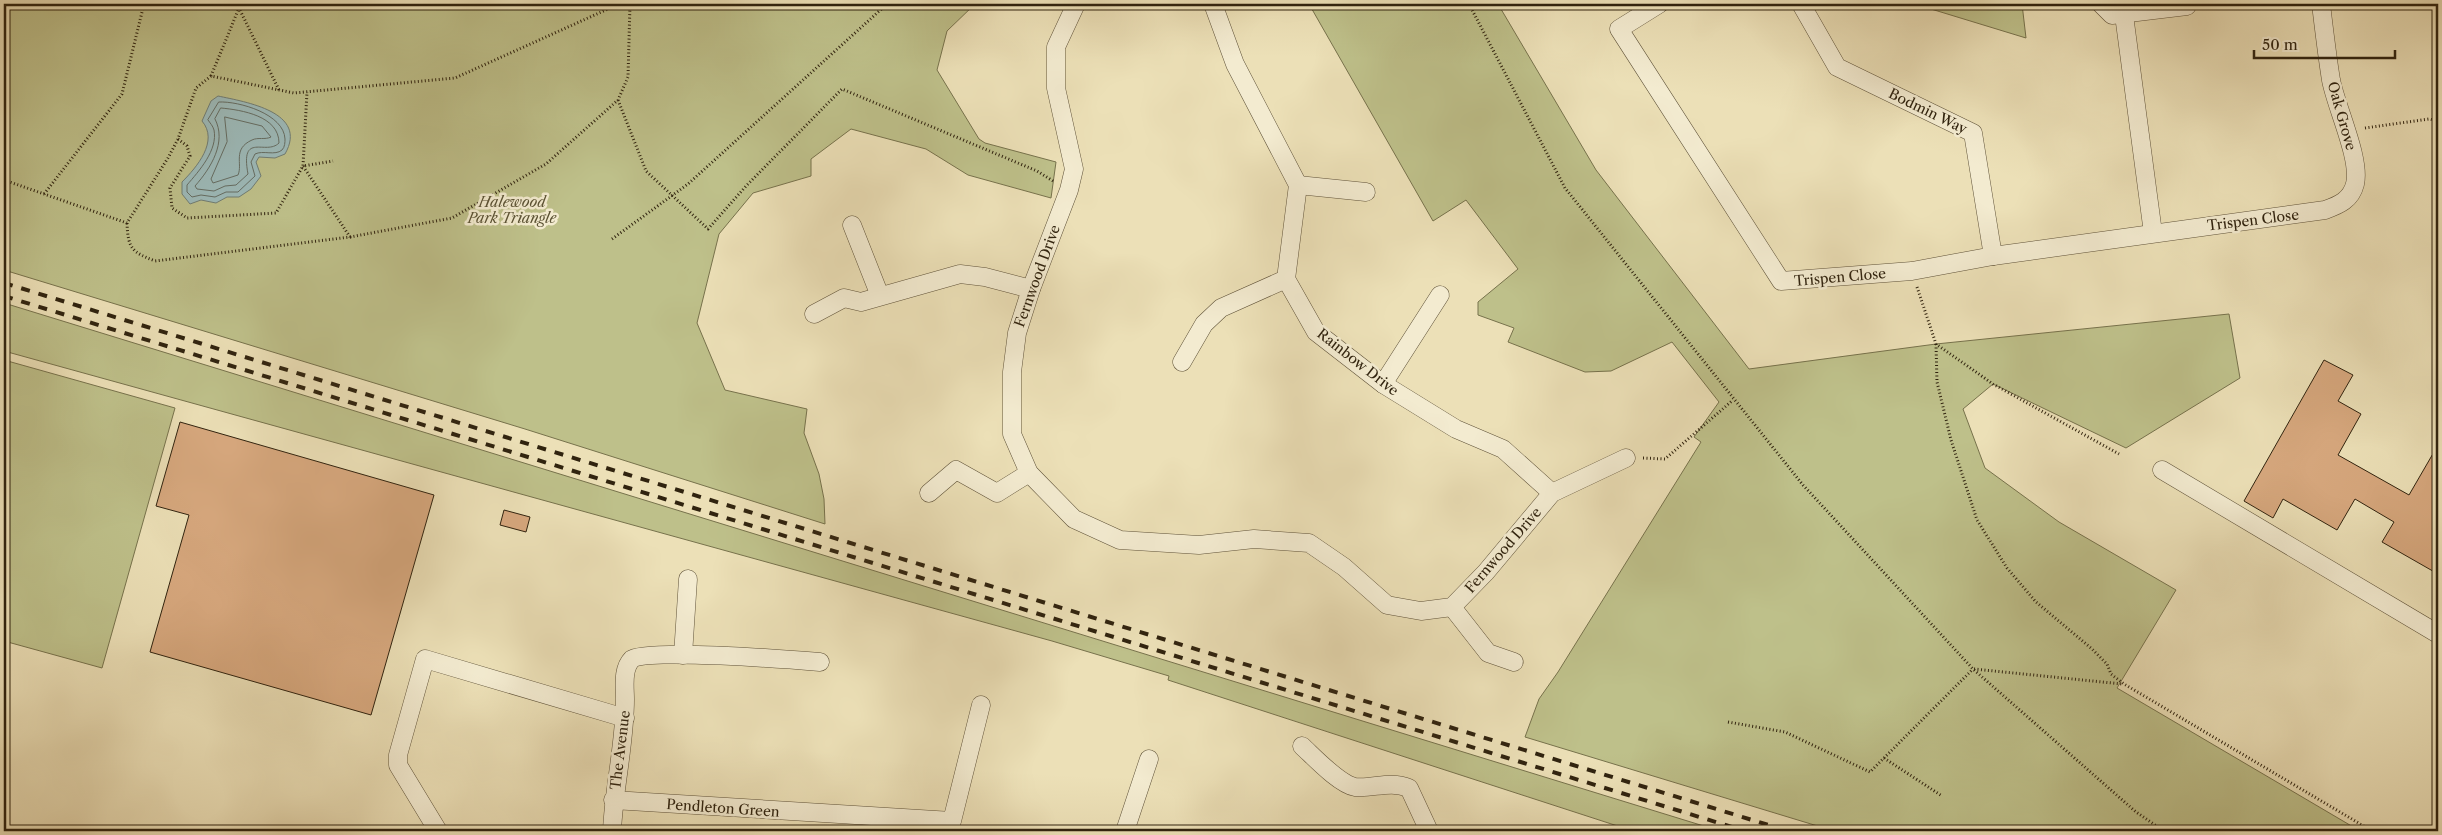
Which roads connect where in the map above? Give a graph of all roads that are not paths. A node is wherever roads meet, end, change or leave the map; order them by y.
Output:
1 (1076, 4) edge
2 (1213, 4) edge
3 (1659, 4) edge
4 (1801, 4) edge
5 (2101, 4) edge
6 (2321, 4) edge
7 (2187, 6) dead end
8 (2124, 15) junction
9 (1298, 185) junction
10 (1366, 192) dead end
11 (2350, 196) joint
12 (852, 225) dead end
13 (2153, 233) junction
14 (1993, 256) junction
15 (1286, 279) junction
16 (1030, 289) junction
17 (1440, 295) dead end
18 (880, 296) junction
19 (814, 314) dead end
20 (1182, 362) dead end
21 (1383, 384) junction
22 (1626, 458) road end
23 (2162, 470) dead end
24 (1029, 473) junction
25 (929, 493) dead end
26 (1552, 493) junction
27 (688, 579) dead end
28 (1452, 606) junction
29 (2438, 634) edge
30 (683, 655) junction
31 (820, 662) dead end
32 (1514, 662) dead end
33 (981, 705) dead end
34 (625, 718) junction
35 (1302, 746) dead end
36 (1149, 759) dead end
37 (614, 800) junction
38 (438, 831) edge
39 (612, 831) edge
40 (1125, 831) edge
41 (1429, 831) edge

1 - 16 street, Fernwood Drive
2 - 9 street
3 - 14 street, Trispen Close
4 - 14 street, Bodmin Way
5 - 8 street
6 - 11 street, Oak Grove
7 - 8 street
8 - 13 street
9 - 10 street
9 - 15 street
11 - 13 street, Trispen Close
12 - 18 street
13 - 14 street, Trispen Close
15 - 20 street
15 - 21 street, Rainbow Drive
16 - 18 street
16 - 24 street, Fernwood Drive
17 - 21 street
18 - 19 street
21 - 26 street, Rainbow Drive
22 - 26 street
23 - 29 street
24 - 25 street
24 - 28 street, Fernwood Drive
26 - 28 street, Fernwood Drive
27 - 30 street
28 - 32 street
30 - 31 street
30 - 34 street, The Avenue
33 - 37 street, Pendleton Green
34 - 37 street, The Avenue
34 - 38 street
35 - 41 street
36 - 40 street
37 - 39 street, The Avenue

